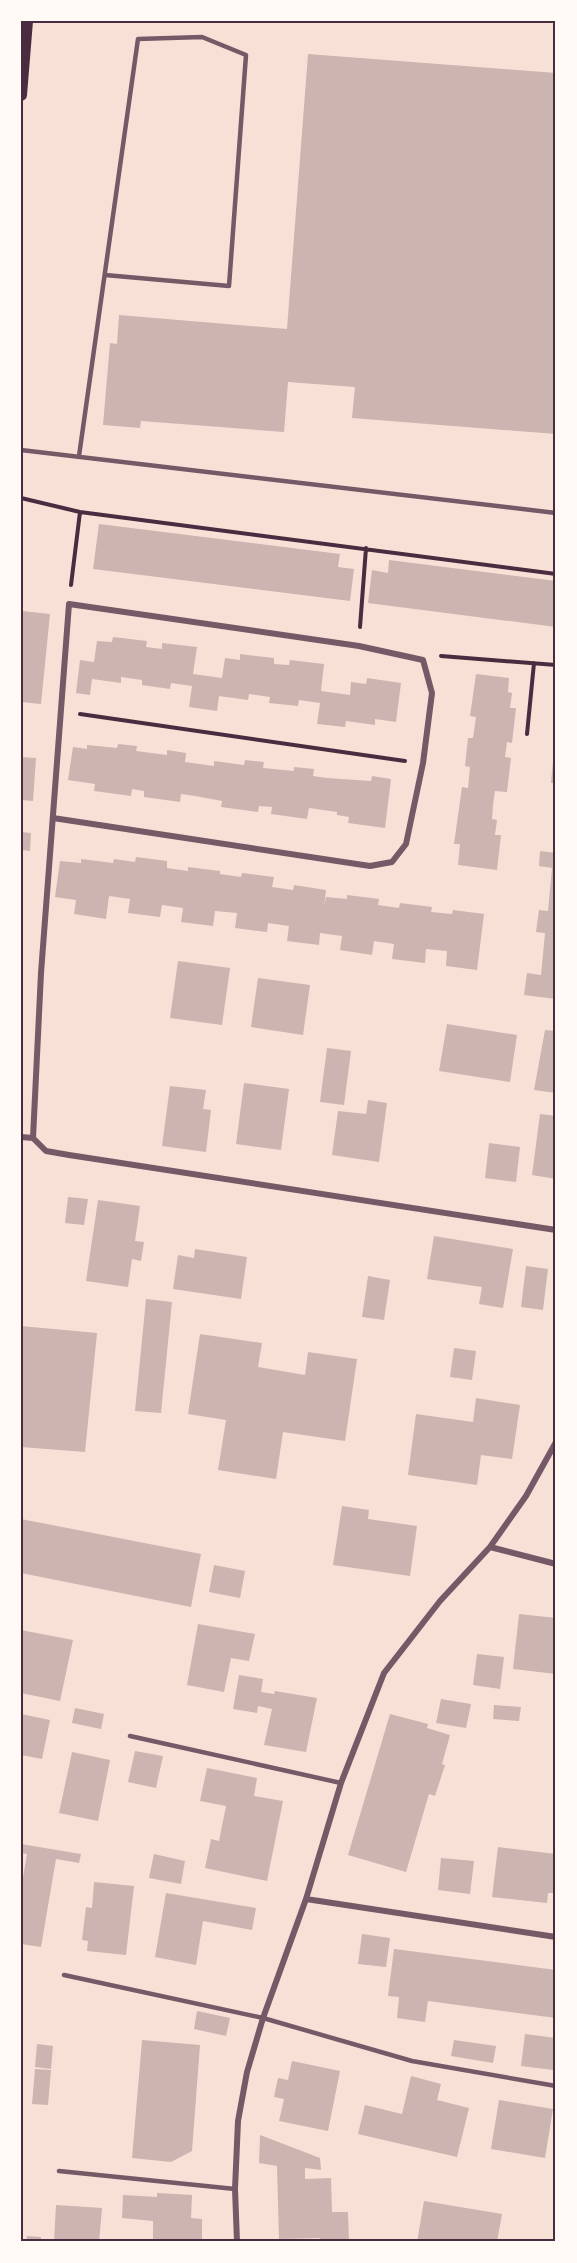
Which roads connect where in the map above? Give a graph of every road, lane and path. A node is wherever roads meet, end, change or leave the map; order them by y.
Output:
1 (27, 21) edge
2 (21, 95) edge
3 (105, 275) junction
4 (21, 450) edge
5 (79, 456) junction
6 (21, 498) edge
7 (80, 512) junction
8 (556, 513) edge
9 (366, 548) junction
10 (556, 574) edge
11 (69, 604) junction
12 (359, 646) junction
13 (423, 660) junction
14 (534, 663) junction
15 (556, 665) edge
16 (63, 712) junction
17 (527, 734) dead end
18 (423, 764) junction
19 (53, 818) junction
20 (21, 1137) edge
21 (33, 1138) junction
22 (556, 1230) edge
23 (556, 1442) edge
24 (490, 1547) junction
25 (556, 1564) edge
26 (130, 1736) dead end
27 (341, 1783) junction
28 (306, 1899) junction
29 (556, 1937) edge
30 (64, 1975) dead end
31 (263, 2018) junction
32 (556, 2086) edge
33 (59, 2171) dead end
34 (235, 2189) junction
35 (237, 2242) edge

1 - 2 main road
3 - 3 lane
3 - 5 lane
4 - 5 lane
5 - 8 lane
6 - 7 path
7 - 9 path
7 - 11 path
9 - 10 path
9 - 12 path
11 - 12 street
11 - 16 street
12 - 13 street
13 - 14 path
13 - 18 street
14 - 15 path
14 - 17 path
16 - 18 path
16 - 19 street
18 - 19 street
19 - 21 street
20 - 21 street
21 - 22 street
23 - 24 street
24 - 25 street
24 - 27 street
26 - 27 lane
27 - 28 street
28 - 29 street
28 - 31 street
30 - 31 lane
31 - 32 lane
31 - 34 street
33 - 34 lane
34 - 35 street

